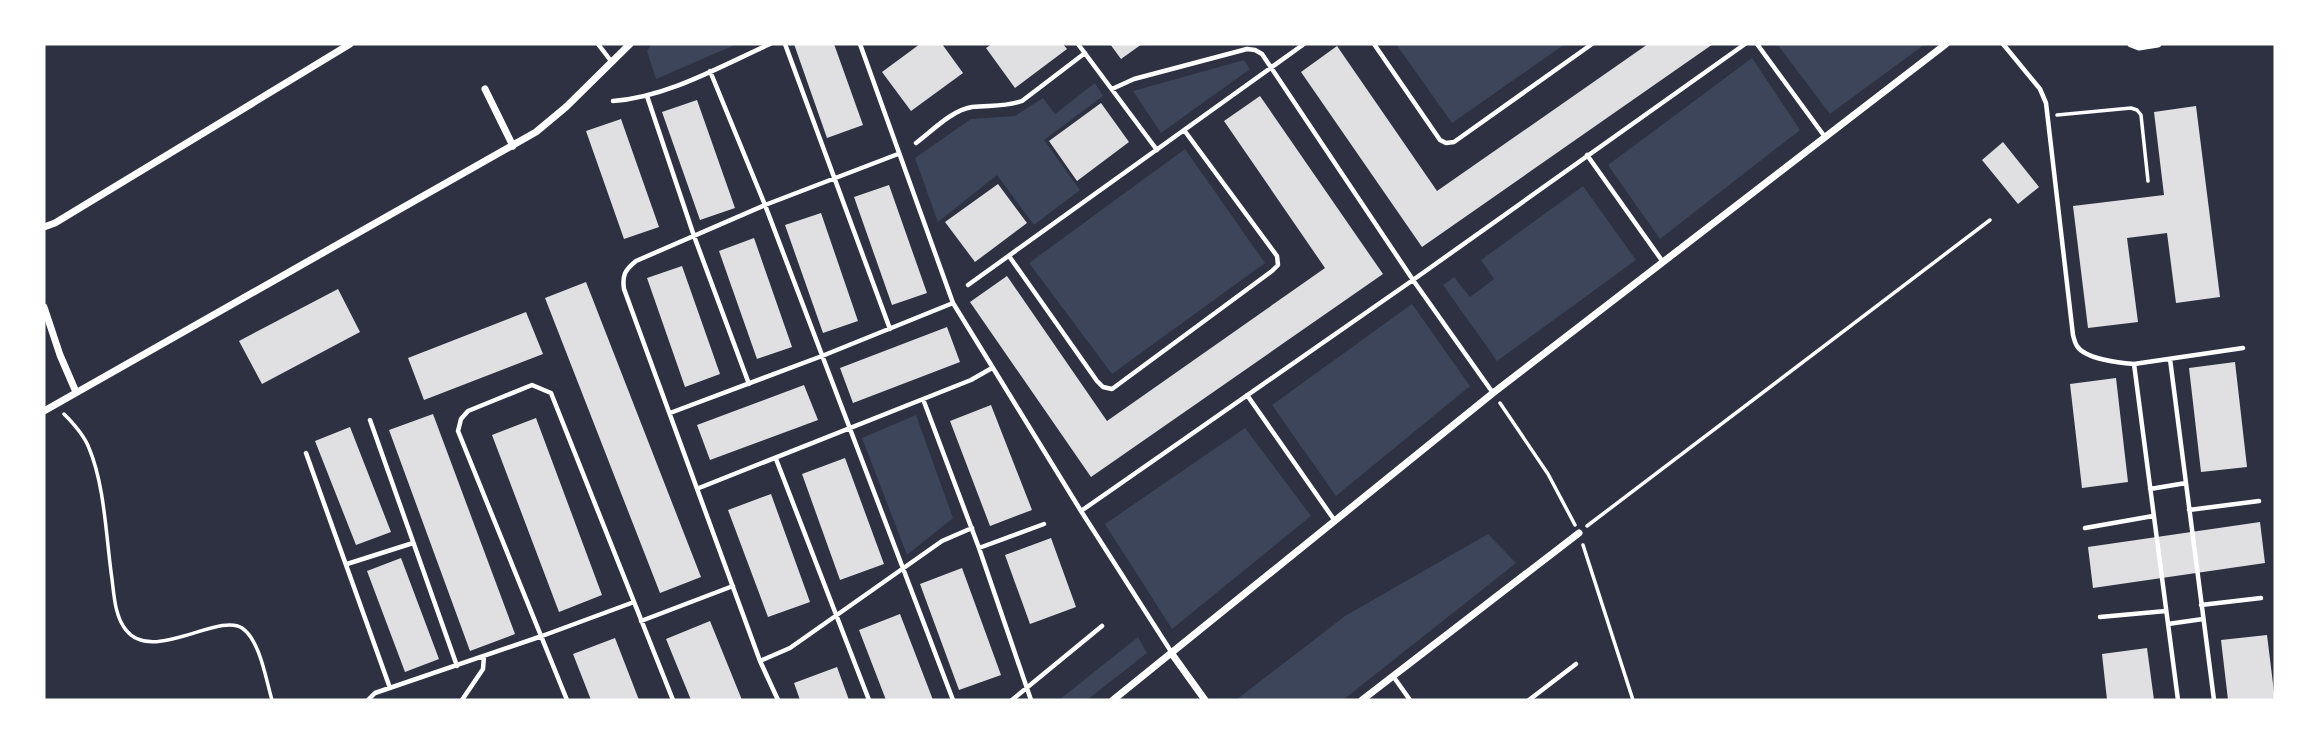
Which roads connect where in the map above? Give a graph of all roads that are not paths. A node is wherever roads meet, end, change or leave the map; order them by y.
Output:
1 (350, 44) edge
2 (598, 44) edge
3 (629, 44) edge
4 (771, 44) edge
5 (785, 44) edge
6 (860, 44) edge
7 (1078, 44) edge
8 (1304, 44) edge
9 (1374, 44) edge
10 (1592, 44) edge
11 (1745, 44) edge
12 (1757, 44) edge
13 (1946, 44) edge
14 (2003, 44) edge
15 (2131, 44) edge
16 (2158, 44) edge
17 (1085, 53) junction
18 (611, 61) junction
19 (1272, 67) junction
20 (710, 71) junction
21 (485, 89) dead end
22 (1112, 89) junction
23 (647, 96) junction
24 (613, 101) dead end
25 (1184, 130) junction
26 (1825, 137) junction
27 (916, 143) dead end
28 (513, 146) junction
29 (1157, 150) junction
30 (898, 154) junction
31 (1587, 155) junction
32 (834, 179) junction
33 (765, 205) junction
34 (44, 227) edge
35 (694, 236) junction
36 (1009, 256) junction
37 (1663, 262) junction
38 (1413, 280) junction
39 (968, 285) dead end
40 (953, 303) junction
41 (44, 307) edge
42 (890, 329) junction
43 (2244, 348) dead end
44 (822, 356) junction
45 (2170, 359) junction
46 (2134, 364) junction
47 (992, 369) junction
48 (749, 384) junction
49 (76, 392) junction
50 (1493, 393) junction
51 (1247, 395) junction
52 (923, 398) junction
53 (44, 411) edge
54 (670, 413) junction
55 (370, 420) dead end
56 (848, 428) junction
57 (306, 453) dead end
58 (776, 459) junction
59 (2186, 483) junction
60 (698, 489) junction
61 (2150, 489) junction
62 (2259, 501) dead end
63 (2189, 510) junction
64 (1081, 511) junction
65 (2153, 516) junction
66 (1335, 522) junction
67 (1044, 524) dead end
68 (972, 528) junction
69 (2085, 528) dead end
70 (1578, 533) road end
71 (413, 543) junction
72 (979, 548) junction
73 (347, 564) junction
74 (904, 568) junction
75 (733, 586) junction
76 (2261, 598) dead end
77 (634, 602) junction
78 (2201, 605) junction
79 (2166, 611) junction
80 (837, 614) junction
81 (2100, 617) dead end
82 (2203, 619) junction
83 (641, 621) junction
84 (2168, 624) junction
85 (1102, 626) dead end
86 (541, 636) junction
87 (1172, 653) junction
88 (484, 656) junction
89 (761, 661) junction
90 (1576, 664) dead end
91 (457, 666) junction
92 (1393, 676) junction
93 (390, 688) junction
94 (1027, 689) junction
95 (368, 700) edge
96 (462, 700) edge
97 (567, 700) edge
98 (673, 700) edge
99 (778, 700) edge
100 (869, 700) edge
101 (953, 700) edge
102 (1012, 700) edge
103 (1031, 700) edge
104 (1113, 700) edge
105 (1205, 700) edge
106 (1362, 700) edge
107 (1410, 700) edge
108 (1529, 700) edge
109 (2178, 700) edge
110 (2214, 700) edge

1 - 34 street
2 - 18 lane
3 - 18 street
4 - 20 lane
5 - 32 lane
6 - 30 lane
7 - 17 lane
8 - 19 lane
9 - 10 lane
11 - 31 lane
12 - 26 lane
13 - 26 street
14 - 46 lane
15 - 16 street
17 - 22 lane
17 - 27 lane
18 - 28 street
19 - 22 lane
19 - 25 lane
19 - 38 lane
20 - 23 lane
20 - 33 lane
21 - 28 street
22 - 29 lane
23 - 24 lane
23 - 35 lane
25 - 29 lane
25 - 36 lane
26 - 37 street
28 - 49 street
29 - 36 lane
30 - 32 lane
30 - 40 lane
31 - 37 lane
31 - 38 lane
32 - 33 lane
32 - 42 lane
33 - 35 lane
33 - 44 lane
35 - 48 lane
35 - 54 lane
36 - 39 lane
37 - 50 street
38 - 50 lane
38 - 51 lane
40 - 42 lane
40 - 47 lane
41 - 49 street
42 - 44 lane
43 - 45 lane
44 - 48 lane
44 - 56 lane
45 - 46 lane
45 - 59 lane
46 - 61 lane
47 - 52 lane
47 - 64 lane
48 - 54 lane
49 - 53 street
50 - 66 street
51 - 64 lane
51 - 66 lane
52 - 56 lane
52 - 68 lane
54 - 60 lane
55 - 71 lane
56 - 58 lane
56 - 74 lane
57 - 73 lane
58 - 60 lane
58 - 80 lane
59 - 61 lane
59 - 63 lane
60 - 75 lane
61 - 65 lane
62 - 63 lane
63 - 78 lane
64 - 87 lane
65 - 69 lane
65 - 79 lane
66 - 87 street
67 - 72 lane
68 - 72 lane
68 - 74 lane
70 - 92 street
71 - 73 lane
71 - 91 lane
72 - 94 lane
73 - 93 lane
74 - 80 lane
74 - 101 lane
75 - 83 lane
75 - 89 lane
76 - 78 lane
77 - 83 lane
77 - 86 lane
77 - 86 lane
78 - 82 lane
79 - 81 lane
79 - 84 lane
80 - 89 lane
80 - 100 lane
82 - 84 lane
82 - 110 lane
83 - 98 lane
84 - 109 lane
85 - 94 lane
86 - 88 lane
86 - 97 lane
87 - 104 street
87 - 105 street
88 - 91 lane
88 - 96 lane
89 - 99 lane
90 - 108 lane
91 - 93 lane
92 - 106 street
92 - 107 lane
93 - 95 lane
94 - 102 lane
94 - 103 lane

